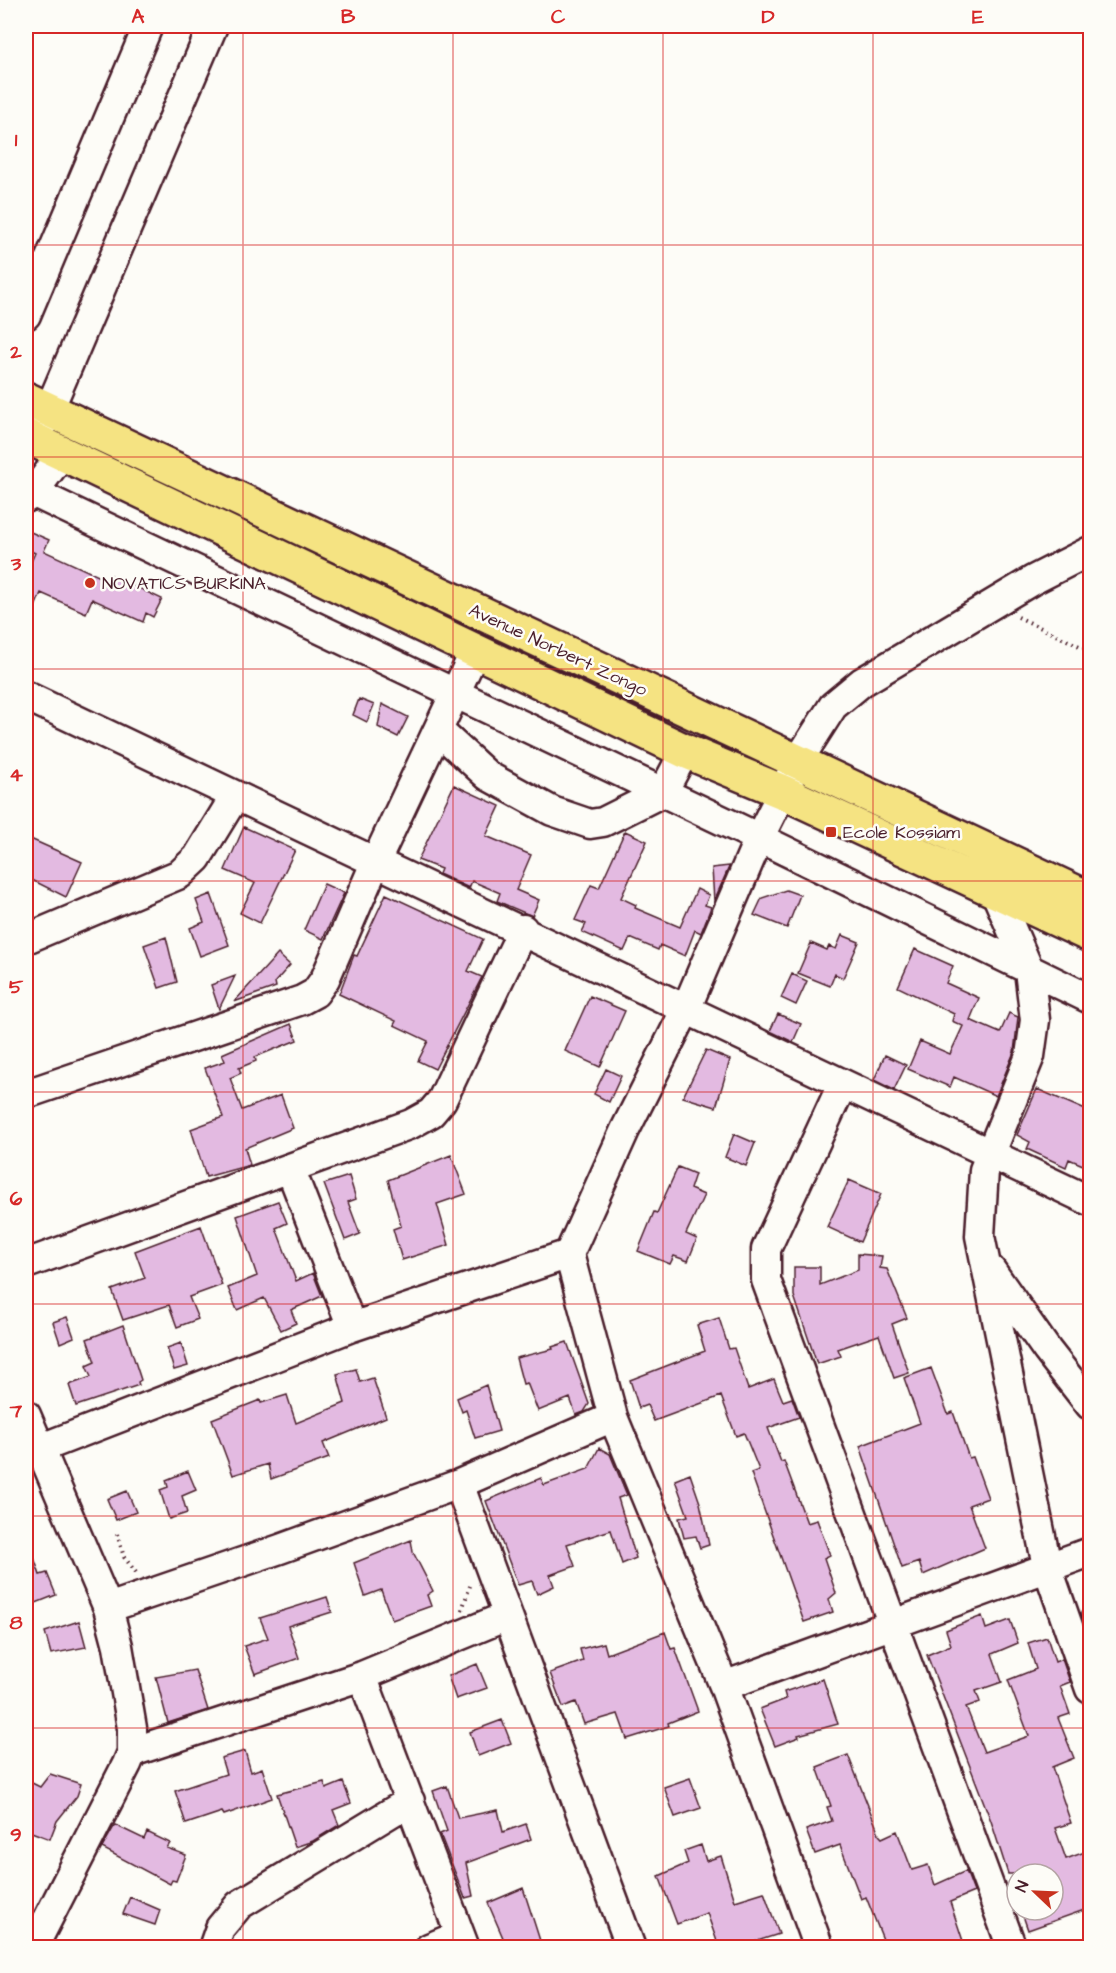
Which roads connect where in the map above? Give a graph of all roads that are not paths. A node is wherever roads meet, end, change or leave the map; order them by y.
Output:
1 (148, 26) edge
2 (213, 26) edge
3 (26, 315) edge
4 (37, 404) edge
5 (41, 444) edge
6 (28, 493) edge
7 (1090, 551) edge
8 (476, 651) junction
9 (457, 694) junction
10 (26, 696) edge
11 (439, 731) junction
12 (685, 751) junction
13 (798, 761) junction
14 (663, 792) junction
15 (783, 792) junction
16 (235, 796) junction
17 (759, 838) junction
18 (376, 861) junction
19 (995, 891) junction
20 (1090, 899) edge
21 (523, 929) junction
22 (1090, 935) edge
23 (26, 939) edge
24 (1029, 970) junction
25 (1090, 999) edge
26 (686, 1009) junction
27 (842, 1085) junction
28 (26, 1094) edge
29 (990, 1155) junction
30 (290, 1168) junction
31 (1090, 1201) edge
32 (568, 1254) junction
33 (983, 1258) junction
34 (26, 1264) edge
35 (352, 1327) junction
36 (1090, 1405) edge
37 (26, 1415) edge
38 (614, 1417) junction
39 (33, 1451) edge
40 (459, 1484) junction
41 (1090, 1552) edge
42 (1047, 1566) junction
43 (108, 1608) junction
44 (507, 1616) junction
45 (894, 1624) junction
46 (362, 1676) junction
47 (723, 1686) junction
48 (1090, 1689) edge
49 (132, 1752) junction
50 (410, 1801) junction
51 (463, 1941) edge
52 (33, 1947) edge
53 (213, 1947) edge
54 (429, 1947) edge
55 (631, 1947) edge
56 (819, 1947) edge
57 (1012, 1947) edge

1 - 3 street
2 - 4 street
4 - 5 street
4 - 13 main road, Avenue Norbert Zongo
5 - 6 street
5 - 8 main road, Avenue Norbert Zongo
6 - 9 street
7 - 13 street
8 - 9 street
8 - 12 main road, Avenue Norbert Zongo
9 - 11 street
9 - 14 street
10 - 16 street
11 - 14 street
11 - 18 street
12 - 14 street
12 - 15 main road, Avenue Norbert Zongo
13 - 15 street
13 - 20 main road, Avenue Norbert Zongo
14 - 17 street
15 - 17 street
15 - 19 main road, Avenue Norbert Zongo
16 - 18 street
16 - 23 street
17 - 24 street
17 - 26 street
18 - 21 street
18 - 28 street
19 - 22 main road, Avenue Norbert Zongo
19 - 24 street
21 - 26 street
21 - 30 street
24 - 25 street
24 - 29 street
26 - 27 street
26 - 32 street
27 - 29 street
27 - 45 street
29 - 31 street
29 - 33 street
30 - 34 street
30 - 35 street
32 - 35 street
32 - 38 street
33 - 36 street
33 - 42 street
35 - 39 street
37 - 39 street
38 - 40 street
38 - 47 street
39 - 43 street
40 - 43 street
40 - 44 street
41 - 42 street
42 - 45 street
42 - 48 street
43 - 49 street
44 - 46 street
44 - 55 street
45 - 47 street
45 - 57 street
46 - 49 street
46 - 50 street
47 - 56 street
49 - 52 street
50 - 51 street
50 - 53 street
51 - 54 street

